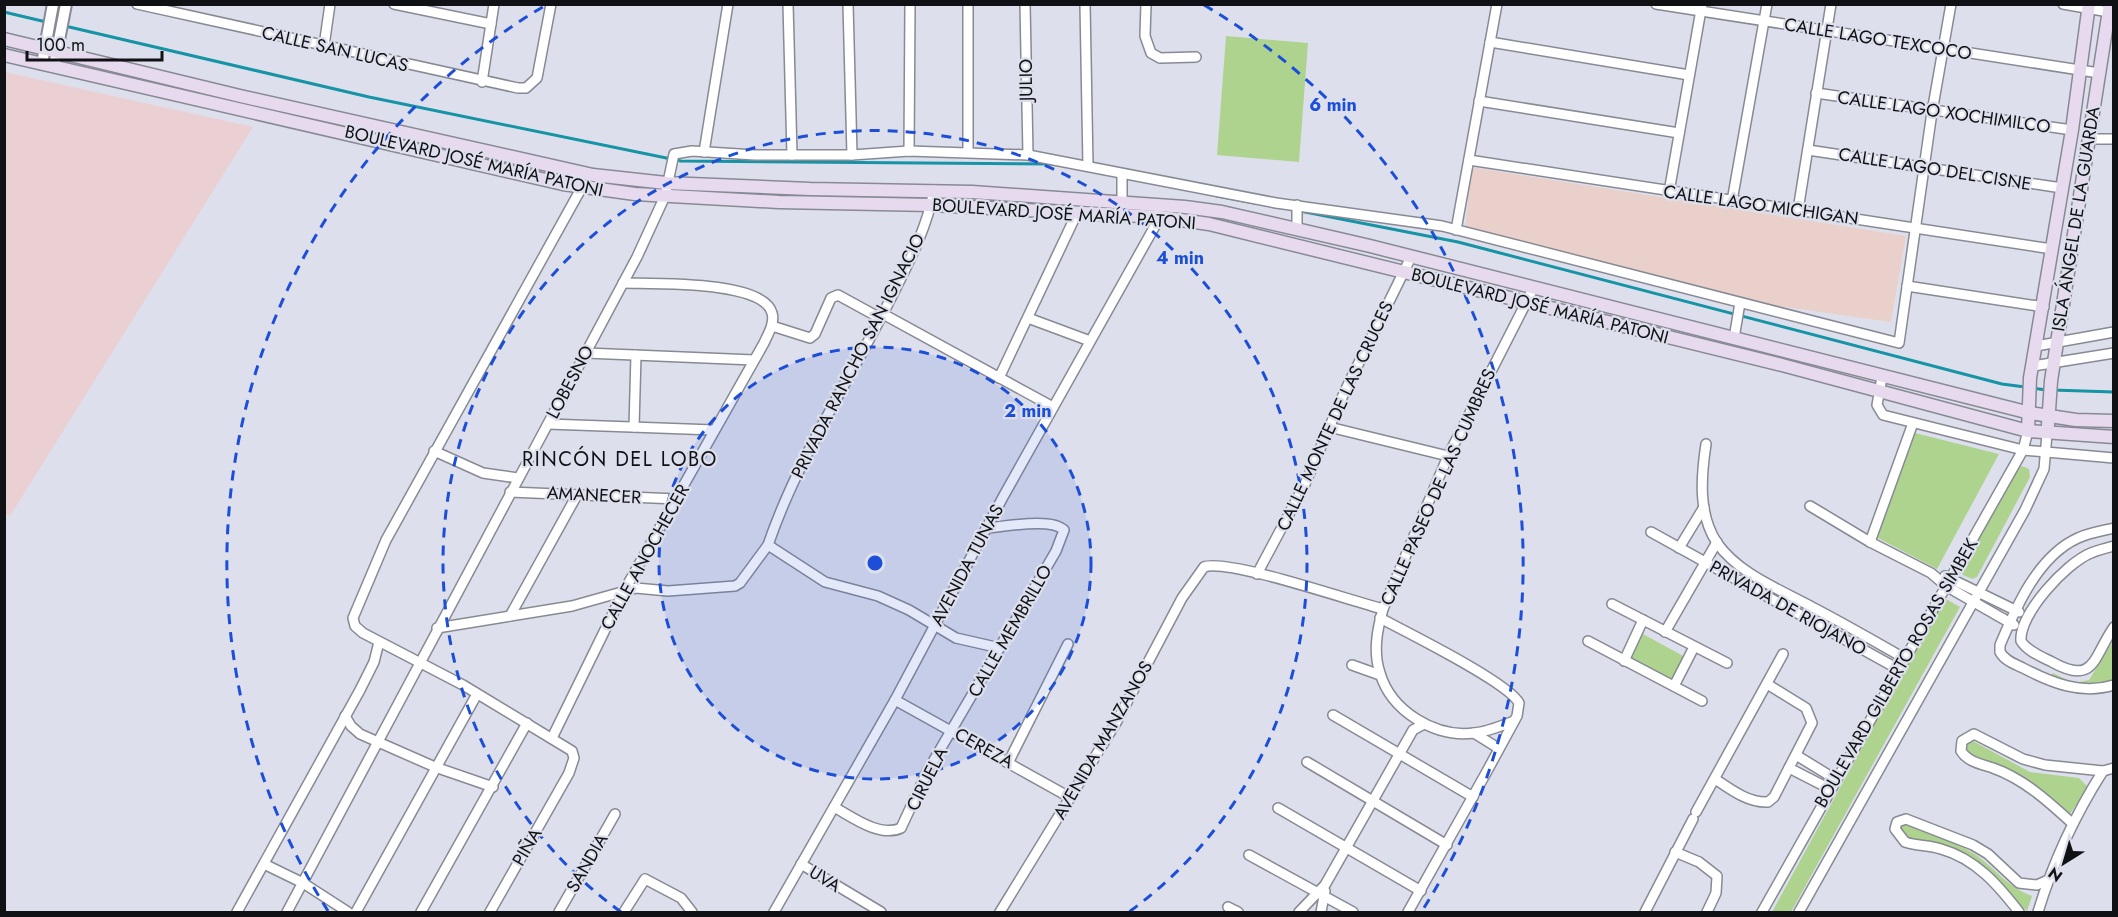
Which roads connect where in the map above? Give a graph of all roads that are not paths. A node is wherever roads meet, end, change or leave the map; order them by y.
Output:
1 (53, 4) edge
2 (66, 4) edge
3 (137, 4) edge
4 (330, 4) edge
5 (394, 4) edge
6 (494, 4) edge
7 (551, 4) edge
8 (728, 4) edge
9 (788, 4) edge
10 (848, 4) edge
11 (910, 4) edge
12 (968, 4) edge
13 (1025, 4) edge
14 (1085, 4) edge
15 (1146, 4) edge
16 (1497, 4) edge
17 (1656, 4) edge
18 (1767, 4) edge
19 (1831, 4) edge
20 (1951, 4) edge
21 (2063, 4) edge
22 (2088, 7) edge
23 (1701, 8) edge
24 (2110, 8) edge
25 (1764, 21) junction
26 (491, 24) junction
27 (1827, 30) junction
28 (4, 39) edge
29 (1490, 42) junction
30 (52, 45) junction
31 (324, 46) junction
32 (1943, 49) junction
33 (4, 55) edge
34 (1196, 57) dead end
35 (48, 65) junction
36 (2080, 70) junction
37 (2099, 74) junction
38 (1689, 75) junction
39 (482, 82) junction
40 (1816, 93) junction
41 (1479, 101) junction
42 (1932, 112) junction
43 (2072, 130) junction
44 (1679, 133) junction
45 (2088, 139) junction
46 (2114, 139) edge
47 (1808, 150) junction
48 (909, 151) junction
49 (704, 152) junction
50 (968, 152) junction
51 (792, 155) junction
52 (852, 155) junction
53 (1028, 155) junction
54 (1469, 160) junction
55 (1088, 166) junction
56 (1925, 168) junction
57 (1122, 175) junction
58 (582, 187) junction
59 (2061, 188) junction
60 (666, 189) junction
61 (934, 190) junction
62 (1669, 192) junction
63 (987, 193) junction
64 (1732, 201) junction
65 (1122, 203) junction
66 (931, 205) junction
67 (1297, 206) junction
68 (986, 208) junction
69 (1798, 210) junction
70 (1077, 213) junction
71 (1160, 218) junction
72 (1296, 223) junction
73 (1916, 227) junction
74 (1456, 230) junction
75 (2052, 249) junction
76 (1411, 257) junction
77 (1403, 273) junction
78 (623, 283) junction
79 (1907, 286) junction
80 (1533, 289) junction
81 (1527, 302) junction
82 (2044, 307) junction
83 (1738, 311) junction
84 (881, 316) junction
85 (1028, 318) junction
86 (772, 326) junction
87 (2114, 332) edge
88 (1734, 338) junction
89 (1090, 341) junction
90 (2057, 343) junction
91 (2037, 346) junction
92 (586, 353) junction
93 (2114, 354) edge
94 (636, 355) junction
95 (754, 360) junction
96 (2054, 364) junction
97 (2032, 372) junction
98 (1882, 377) junction
99 (999, 378) junction
100 (1879, 393) junction
101 (1053, 407) junction
102 (2030, 412) junction
103 (2048, 416) junction
104 (2114, 420) edge
105 (1913, 423) junction
106 (548, 424) junction
107 (634, 427) junction
108 (1329, 427) junction
109 (714, 430) junction
110 (2028, 432) junction
111 (2047, 434) junction
112 (2114, 437) edge
113 (1706, 444) dead end
114 (2023, 450) junction
115 (434, 451) junction
116 (2047, 453) junction
117 (1448, 456) junction
118 (2114, 458) edge
119 (518, 478) junction
120 (510, 492) junction
121 (577, 495) junction
122 (677, 499) junction
123 (1810, 506) dead end
124 (1704, 507) junction
125 (986, 528) junction
126 (2114, 528) edge
127 (1652, 532) dead end
128 (1717, 542) junction
129 (1870, 542) junction
130 (768, 545) junction
131 (2114, 546) edge
132 (1679, 548) junction
133 (1703, 562) junction
134 (1931, 573) junction
135 (1257, 574) junction
136 (1951, 577) junction
137 (1946, 586) junction
138 (624, 591) junction
139 (1981, 591) junction
140 (1798, 599) junction
141 (1975, 602) junction
142 (1612, 604) dead end
143 (2015, 610) junction
144 (1792, 611) junction
145 (1382, 614) junction
146 (510, 616) junction
147 (2028, 618) junction
148 (1643, 620) junction
149 (2010, 622) junction
150 (936, 626) junction
151 (2114, 627) edge
152 (437, 628) junction
153 (2021, 629) junction
154 (1665, 632) junction
155 (1858, 632) junction
156 (1588, 640) dead end
157 (380, 642) junction
158 (1852, 642) junction
159 (1068, 644) dead end
160 (1694, 647) junction
161 (1000, 648) junction
162 (1784, 654) dead end
163 (1904, 658) junction
164 (2049, 660) junction
165 (1624, 661) junction
166 (421, 662) junction
167 (1727, 663) dead end
168 (1352, 665) dead end
169 (1898, 669) junction
170 (1380, 675) junction
171 (2040, 677) junction
172 (1767, 684) junction
173 (2114, 685) edge
174 (1674, 686) junction
175 (477, 694) junction
176 (895, 700) junction
177 (1702, 701) dead end
178 (1333, 715) dead end
179 (345, 716) junction
180 (1413, 717) junction
181 (1514, 721) junction
182 (527, 723) junction
183 (1424, 724) junction
184 (952, 730) junction
185 (1413, 730) junction
186 (1473, 733) junction
187 (552, 738) junction
188 (380, 743) junction
189 (1498, 748) junction
190 (1399, 754) junction
191 (1796, 755) junction
192 (1009, 761) junction
193 (1307, 762) dead end
194 (435, 768) junction
195 (1789, 768) junction
196 (2114, 768) edge
197 (2103, 771) junction
198 (1715, 778) junction
199 (1835, 779) junction
200 (492, 787) junction
201 (1830, 789) junction
202 (1473, 797) junction
203 (1071, 798) junction
204 (1373, 801) junction
205 (834, 807) junction
206 (1278, 808) dead end
207 (615, 814) dead end
208 (2073, 824) junction
209 (1447, 845) junction
210 (1346, 849) junction
211 (1675, 852) junction
212 (1249, 855) dead end
213 (264, 864) junction
214 (801, 864) junction
215 (2048, 880) junction
216 (303, 883) junction
217 (1421, 891) junction
218 (1321, 894) junction
219 (862, 902) junction
220 (1228, 907) dead end
221 (237, 912) edge
222 (287, 912) edge
223 (348, 912) edge
224 (356, 912) edge
225 (421, 912) edge
226 (490, 912) edge
227 (559, 912) edge
228 (624, 912) edge
229 (692, 912) edge
230 (774, 912) edge
231 (856, 912) edge
232 (880, 912) edge
233 (1000, 912) edge
234 (1238, 912) edge
235 (1299, 912) edge
236 (1321, 912) edge
237 (1353, 912) edge
238 (1408, 912) edge
239 (1645, 912) edge
240 (1707, 912) edge
241 (1762, 912) edge
242 (1799, 912) edge
243 (2019, 912) edge
244 (2039, 912) edge

1 - 30 street
2 - 30 street
3 - 31 street, CALLE SAN LUCAS
4 - 31 street
5 - 26 street
6 - 26 street
7 - 39 street, CALLE SAN LUCAS
8 - 49 street
9 - 51 street
10 - 52 street
11 - 48 street
12 - 50 street
13 - 53 street, JULIO
14 - 55 street
15 - 34 street
16 - 29 street
17 - 23 street, CALLE LAGO TEXCOCO
18 - 25 street
19 - 27 street
20 - 32 street
21 - 22 street
22 - 24 street
22 - 36 main road
23 - 25 street, CALLE LAGO TEXCOCO
23 - 38 street
24 - 37 main road, ISLA ÁNGEL DE LA GUARDA
25 - 27 street, CALLE LAGO TEXCOCO
25 - 64 street
26 - 39 street
27 - 32 street, CALLE LAGO TEXCOCO
27 - 40 street
28 - 30 main road, BOULEVARD JOSÉ MARÍA PATONI
29 - 38 street
29 - 41 street
30 - 35 street
30 - 60 main road, BOULEVARD JOSÉ MARÍA PATONI
31 - 39 street, CALLE SAN LUCAS
32 - 36 street, CALLE LAGO TEXCOCO
32 - 42 street
33 - 35 main road, BOULEVARD JOSÉ MARÍA PATONI
35 - 58 main road, BOULEVARD JOSÉ MARÍA PATONI
36 - 37 street, CALLE LAGO TEXCOCO
36 - 43 main road
37 - 45 main road, ISLA ÁNGEL DE LA GUARDA
38 - 44 street
40 - 42 street, CALLE LAGO XOCHIMILCO
40 - 47 street
41 - 44 street
41 - 54 street
42 - 43 street, CALLE LAGO XOCHIMILCO
42 - 56 street
43 - 59 main road
44 - 62 street
45 - 46 street
45 - 90 main road, ISLA ÁNGEL DE LA GUARDA
47 - 56 street, CALLE LAGO DEL CISNE
47 - 69 street
48 - 50 street
48 - 52 street
49 - 51 street
49 - 60 street, LOBESNO
50 - 53 street
51 - 52 street
53 - 55 street
54 - 62 street, CALLE LAGO MICHIGAN
54 - 74 street
55 - 57 street
56 - 59 street, CALLE LAGO DEL CISNE
56 - 73 street
57 - 65 street
57 - 67 street
58 - 60 main road, BOULEVARD JOSÉ MARÍA PATONI
58 - 115 street
59 - 75 main road
60 - 61 main road, BOULEVARD JOSÉ MARÍA PATONI
60 - 66 main road, BOULEVARD JOSÉ MARÍA PATONI
60 - 78 street, LOBESNO
61 - 63 main road, BOULEVARD JOSÉ MARÍA PATONI
61 - 66 street, PRIVADA RANCHO SAN IGNACIO
62 - 64 street, CALLE LAGO MICHIGAN
63 - 65 main road, BOULEVARD JOSÉ MARÍA PATONI
63 - 68 main road
64 - 69 street, CALLE LAGO MICHIGAN
65 - 72 main road, BOULEVARD JOSÉ MARÍA PATONI
66 - 68 main road, BOULEVARD JOSÉ MARÍA PATONI
66 - 84 street, PRIVADA RANCHO SAN IGNACIO
67 - 72 street
67 - 74 street
68 - 70 main road, BOULEVARD JOSÉ MARÍA PATONI
69 - 73 street, CALLE LAGO MICHIGAN
70 - 71 main road, BOULEVARD JOSÉ MARÍA PATONI
70 - 85 street
71 - 77 main road, BOULEVARD JOSÉ MARÍA PATONI
71 - 89 street, AVENIDA TUNAS
72 - 76 main road, BOULEVARD JOSÉ MARÍA PATONI
73 - 75 street, CALLE LAGO MICHIGAN
73 - 79 street
74 - 83 street
75 - 82 main road
76 - 77 street, CALLE MONTE DE LAS CRUCES
76 - 80 main road, BOULEVARD JOSÉ MARÍA PATONI
77 - 81 main road, BOULEVARD JOSÉ MARÍA PATONI
77 - 108 street, CALLE MONTE DE LAS CRUCES
78 - 86 street
78 - 92 street, LOBESNO
79 - 82 street
79 - 83 street
80 - 81 street, CALLE PASEO DE LAS CUMBRES
80 - 88 main road, BOULEVARD JOSÉ MARÍA PATONI
81 - 100 main road, BOULEVARD JOSÉ MARÍA PATONI
81 - 117 street, CALLE PASEO DE LAS CUMBRES
82 - 91 main road
83 - 88 street
84 - 86 street
84 - 99 street
84 - 130 street, PRIVADA RANCHO SAN IGNACIO
85 - 89 street
85 - 99 street
86 - 95 street, CALLE ANOCHECER
87 - 90 street
88 - 98 main road, BOULEVARD JOSÉ MARÍA PATONI
89 - 101 street, AVENIDA TUNAS
90 - 91 street
90 - 96 main road, ISLA ÁNGEL DE LA GUARDA
91 - 97 main road
92 - 94 street
92 - 106 street, LOBESNO
93 - 96 street
94 - 95 street
94 - 107 street
95 - 109 street, CALLE ANOCHECER
96 - 97 street
96 - 103 main road, ISLA ÁNGEL DE LA GUARDA
97 - 102 main road
98 - 100 street
98 - 102 main road, BOULEVARD JOSÉ MARÍA PATONI
99 - 101 street
100 - 105 street
100 - 110 main road, BOULEVARD JOSÉ MARÍA PATONI
101 - 125 street, AVENIDA TUNAS
102 - 103 main road, BOULEVARD JOSÉ MARÍA PATONI
102 - 110 main road
103 - 104 main road, BOULEVARD JOSÉ MARÍA PATONI
103 - 111 main road, ISLA ÁNGEL DE LA GUARDA
105 - 114 street
105 - 129 street
106 - 107 street
106 - 119 street, LOBESNO
107 - 109 street
108 - 117 street
108 - 135 street, CALLE MONTE DE LAS CRUCES
109 - 122 street, CALLE ANOCHECER
110 - 111 main road, BOULEVARD JOSÉ MARÍA PATONI
110 - 114 street, BOULEVARD GILBERTO ROSAS SIMBEK
111 - 112 main road, BOULEVARD JOSÉ MARÍA PATONI
111 - 116 street, BOULEVARD GILBERTO ROSAS SIMBEK
113 - 124 street, PRIVADA DE RIOJANO
114 - 116 street
114 - 136 street, BOULEVARD GILBERTO ROSAS SIMBEK
115 - 119 street
115 - 157 street
116 - 118 street
116 - 139 street, BOULEVARD GILBERTO ROSAS SIMBEK
117 - 145 street, CALLE PASEO DE LAS CUMBRES
119 - 120 street, LOBESNO
120 - 121 street, AMANECER
120 - 152 street, LOBESNO
121 - 122 street, AMANECER
121 - 146 street
122 - 138 street, CALLE ANOCHECER
123 - 129 street
124 - 128 street, PRIVADA DE RIOJANO
124 - 132 street
125 - 150 street, AVENIDA TUNAS
125 - 161 street, CALLE MEMBRILLO
126 - 143 street
127 - 132 street, PRIVADA DE RIOJANO
128 - 133 street
128 - 140 street, PRIVADA DE RIOJANO
129 - 134 street
130 - 138 street, PRIVADA RANCHO SAN IGNACIO
130 - 150 street
131 - 147 street
132 - 133 street, PRIVADA DE RIOJANO
133 - 144 street, PRIVADA DE RIOJANO
133 - 154 street
134 - 136 street
134 - 137 street
135 - 145 street
135 - 203 street, AVENIDA MANZANOS
136 - 137 street, BOULEVARD GILBERTO ROSAS SIMBEK
136 - 139 street
137 - 141 street
137 - 163 street, BOULEVARD GILBERTO ROSAS SIMBEK
138 - 146 street, PRIVADA RANCHO SAN IGNACIO
138 - 187 street, CALLE ANOCHECER
139 - 141 street, BOULEVARD GILBERTO ROSAS SIMBEK
139 - 143 street
140 - 144 street
140 - 155 street, PRIVADA DE RIOJANO
141 - 149 street
141 - 242 street, BOULEVARD GILBERTO ROSAS SIMBEK
142 - 148 street
143 - 147 street
143 - 149 street
144 - 158 street, PRIVADA DE RIOJANO
145 - 170 street, CALLE PASEO DE LAS CUMBRES
145 - 181 street
146 - 152 street, PRIVADA RANCHO SAN IGNACIO
147 - 153 street
148 - 154 street
148 - 165 street
149 - 153 street
149 - 171 street
150 - 161 street
150 - 176 street, AVENIDA TUNAS
151 - 164 street
152 - 166 street, LOBESNO
153 - 164 street
154 - 160 street
155 - 158 street
155 - 163 street, PRIVADA DE RIOJANO
156 - 165 street
157 - 166 street
157 - 179 street
158 - 169 street, PRIVADA DE RIOJANO
159 - 192 street
160 - 167 street
160 - 174 street
161 - 184 street, CALLE MEMBRILLO
162 - 172 street
163 - 169 street, BOULEVARD GILBERTO ROSAS SIMBEK
164 - 171 street
165 - 174 street
166 - 175 street
166 - 188 street, LOBESNO
168 - 170 street
169 - 199 street, BOULEVARD GILBERTO ROSAS SIMBEK
170 - 180 street, CALLE PASEO DE LAS CUMBRES
171 - 173 street
172 - 191 street
172 - 198 street
174 - 177 street
175 - 182 street
175 - 194 street
176 - 184 street, CEREZA
176 - 205 street, AVENIDA TUNAS
178 - 190 street
179 - 188 street
179 - 213 street
180 - 183 street, CALLE PASEO DE LAS CUMBRES
180 - 185 street
181 - 186 street, CALLE PASEO DE LAS CUMBRES
181 - 189 street
182 - 187 street
182 - 200 street
183 - 185 street
183 - 186 street, CALLE PASEO DE LAS CUMBRES
184 - 192 street, CEREZA
184 - 205 street, CIRUELA
185 - 190 street
186 - 189 street
187 - 226 street, PIÑA
188 - 194 street
188 - 216 street, LOBESNO
189 - 202 street
190 - 202 street
190 - 204 street
191 - 195 street
191 - 199 street
192 - 203 street, CEREZA
193 - 204 street
194 - 200 street
194 - 224 street
195 - 198 street
195 - 201 street
196 - 197 street
197 - 208 street
197 - 208 street
198 - 211 street
199 - 201 street, BOULEVARD GILBERTO ROSAS SIMBEK
200 - 225 street
201 - 241 street, BOULEVARD GILBERTO ROSAS SIMBEK
202 - 209 street
203 - 233 street, AVENIDA MANZANOS
204 - 209 street
204 - 210 street
205 - 214 street, AVENIDA TUNAS
206 - 210 street
207 - 227 street, SANDIA
208 - 215 street
209 - 217 street
210 - 217 street
210 - 218 street
211 - 239 street
211 - 240 street
212 - 218 street
213 - 216 street
213 - 221 street
214 - 219 street, UVA
214 - 230 street, AVENIDA TUNAS
215 - 243 street
215 - 244 street
216 - 222 street, LOBESNO
216 - 223 street
217 - 238 street
218 - 235 street
218 - 236 street
218 - 237 street
219 - 231 street
219 - 232 street, UVA
220 - 234 street
228 - 229 street

